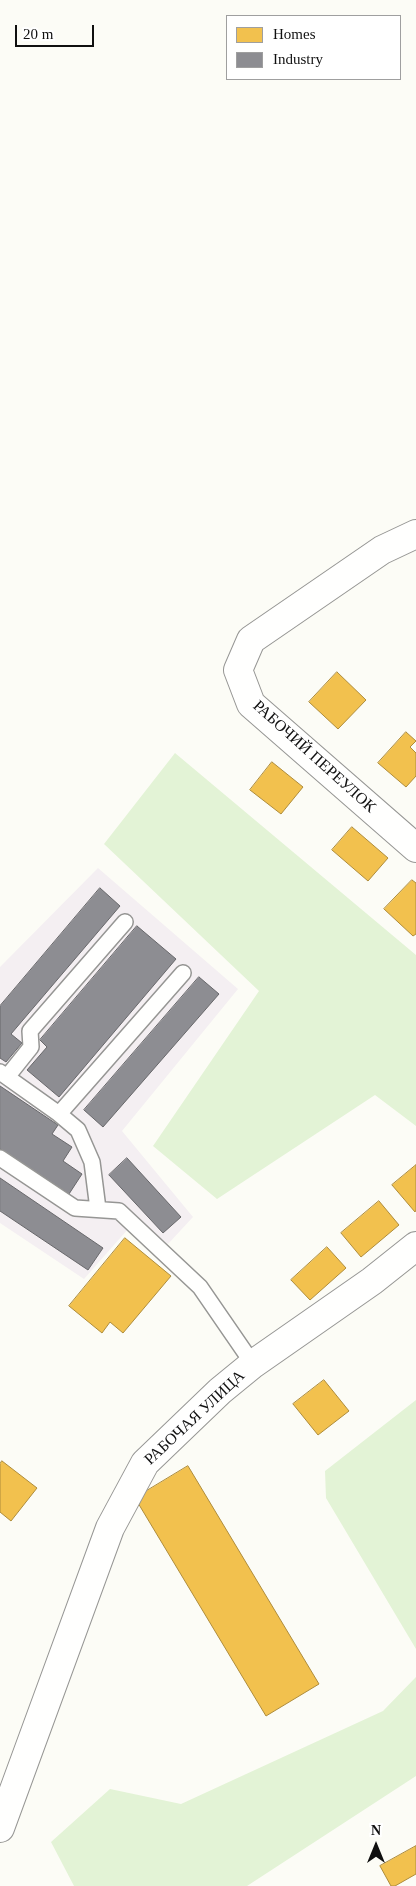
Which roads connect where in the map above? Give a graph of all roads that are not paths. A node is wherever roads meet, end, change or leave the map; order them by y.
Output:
1 (416, 534) edge
2 (416, 848) edge
3 (125, 922) dead end
4 (182, 973) dead end
5 (3, 1075) edge
6 (60, 1114) junction
7 (0, 1158) edge
8 (98, 1209) junction
9 (416, 1246) edge
10 (254, 1364) junction
11 (0, 1828) edge

1 - 2 street, РАБОЧИЙ ПЕРЕУЛОК
3 - 5 lane
4 - 6 lane
5 - 6 lane
6 - 8 lane
7 - 8 lane
8 - 10 lane
9 - 10 street, РАБОЧАЯ УЛИЦА
10 - 11 street, РАБОЧАЯ УЛИЦА

